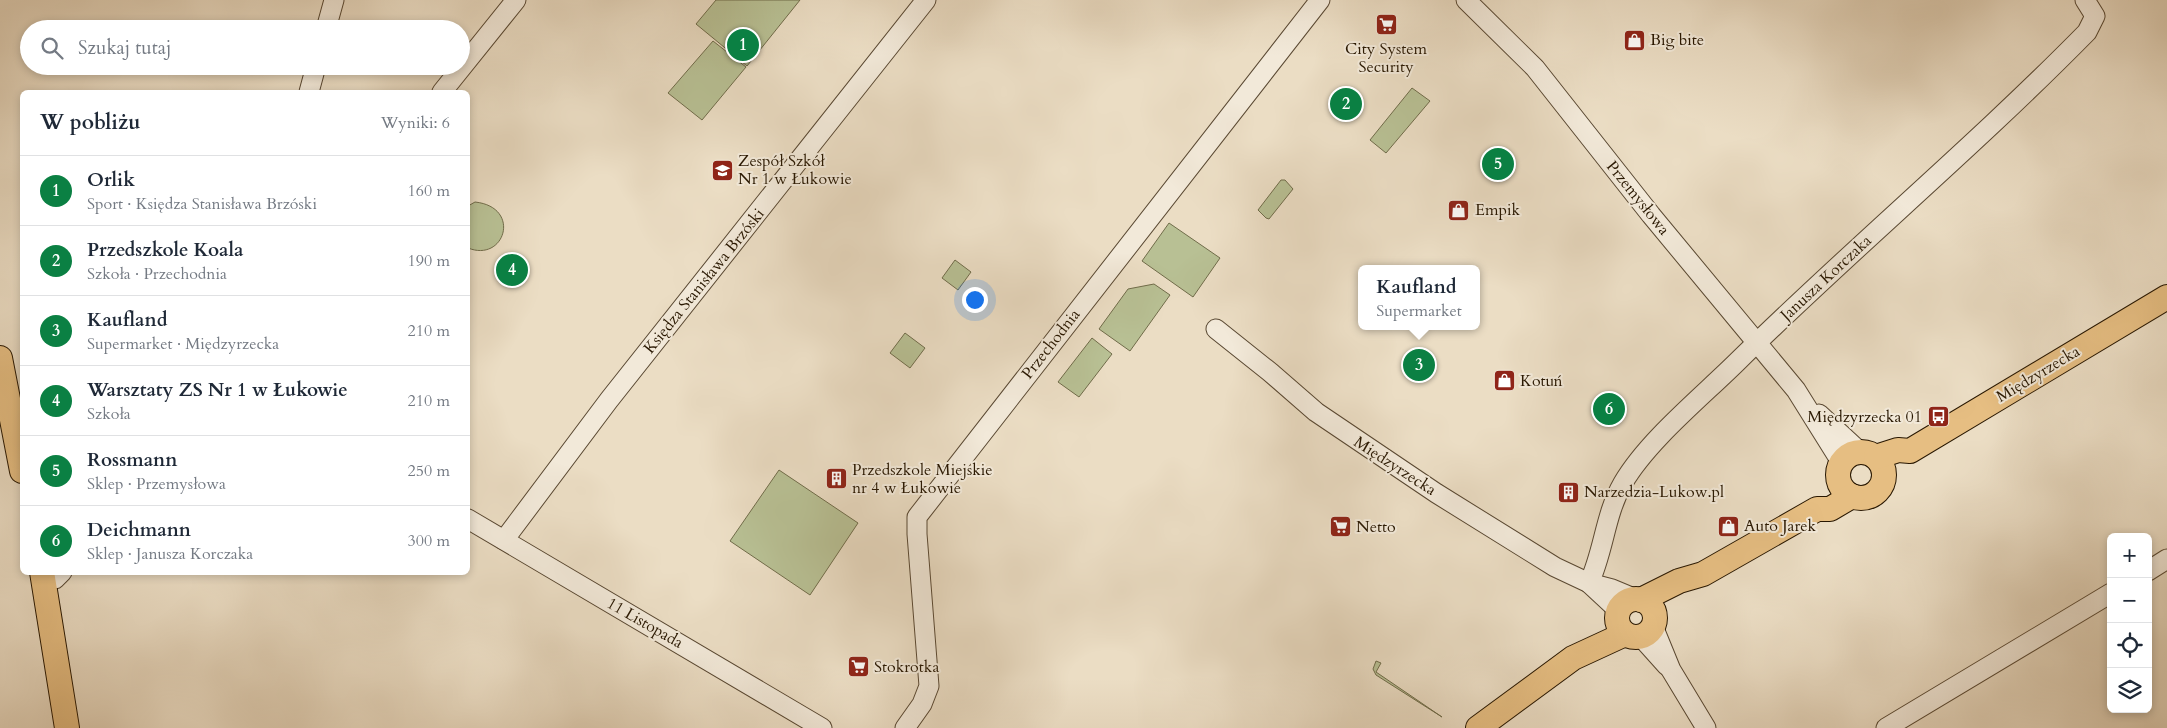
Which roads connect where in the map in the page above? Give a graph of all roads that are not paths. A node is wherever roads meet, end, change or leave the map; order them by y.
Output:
1 (334, 0) edge
2 (516, 0) edge
3 (926, 0) edge
4 (1320, 0) edge
5 (1466, 0) edge
6 (2085, 0) edge
7 (328, 20) edge
8 (470, 57) edge
9 (314, 75) edge
10 (456, 75) edge
11 (310, 90) edge
12 (444, 90) edge
13 (2167, 297) edge
14 (1216, 328) dead end
15 (1756, 343) junction
16 (0, 358) edge
17 (20, 461) edge
18 (1858, 471) junction
19 (470, 520) edge
20 (504, 540) junction
21 (2167, 559) edge
22 (2152, 568) edge
23 (49, 575) edge
24 (1589, 583) junction
25 (2107, 595) edge
26 (1636, 618) junction
27 (67, 728) edge
28 (822, 728) edge
29 (906, 728) edge
30 (1478, 728) edge
31 (1706, 728) edge
32 (1886, 728) edge

1 - 7 street
2 - 8 street
3 - 20 street, Księdza Stanisława Brzóski
4 - 29 street, Przechodnia
5 - 15 street, Przemysłowa
6 - 15 street, Janusza Korczaka
9 - 11 street
10 - 12 street
13 - 18 main road, Międzyrzecka
14 - 24 street, Międzyrzecka
15 - 18 street, Przemysłowa
15 - 24 street, Janusza Korczaka
16 - 17 main road
18 - 26 main road, Międzyrzecka
19 - 20 street, 11 Listopada
20 - 28 street, 11 Listopada
21 - 22 street
23 - 27 main road
24 - 26 street, Międzyrzecka
25 - 32 street
26 - 30 main road, Międzyrzecka
26 - 31 street

